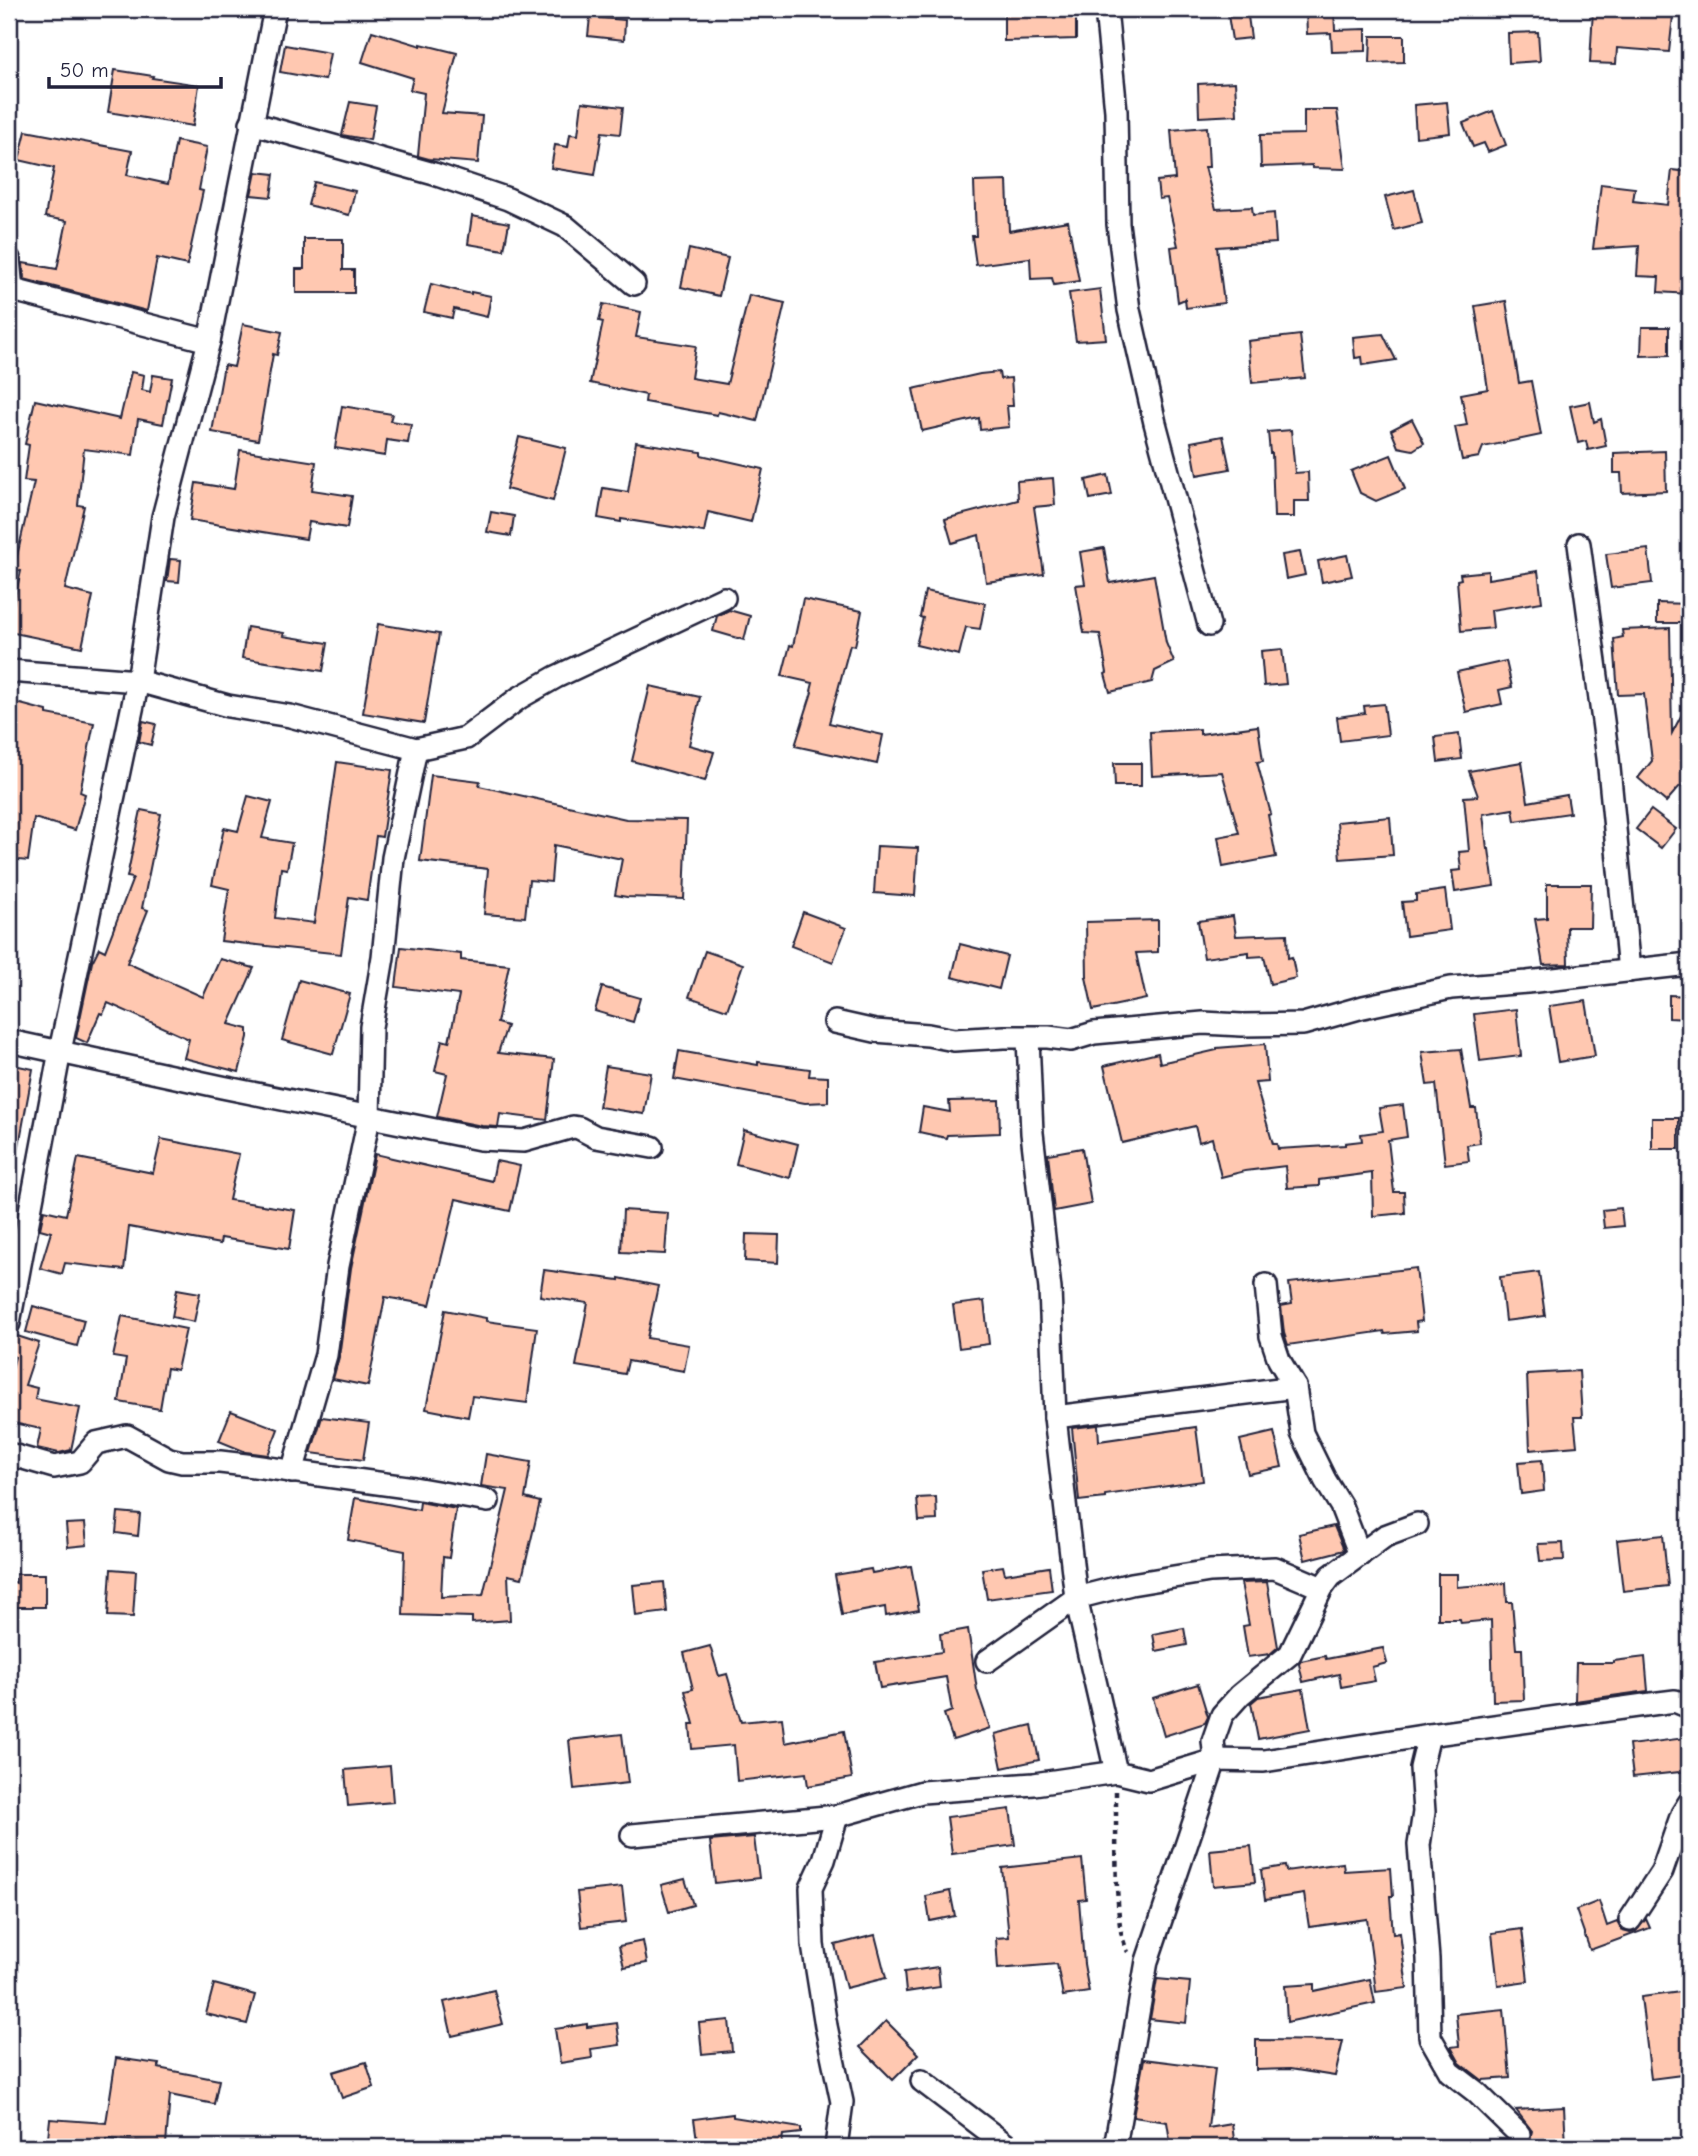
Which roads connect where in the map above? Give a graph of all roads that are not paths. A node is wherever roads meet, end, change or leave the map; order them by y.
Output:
1 (275, 9) edge
2 (1106, 9) edge
3 (251, 123) junction
4 (9, 259) edge
5 (634, 284) dead end
6 (10, 290) edge
7 (209, 341) junction
8 (1579, 544) dead end
9 (724, 598) dead end
10 (1209, 625) dead end
11 (9, 671) edge
12 (138, 681) junction
13 (416, 749) junction
14 (1689, 964) edge
15 (1629, 971) junction
16 (835, 1022) dead end
17 (1028, 1038) junction
18 (9, 1041) edge
19 (60, 1051) junction
20 (369, 1118) junction
21 (652, 1147) dead end
22 (14, 1266) edge
23 (1266, 1285) dead end
24 (9, 1323) edge
25 (1295, 1387) junction
26 (1055, 1417) junction
27 (9, 1454) edge
28 (292, 1472) junction
29 (488, 1501) dead end
30 (1417, 1524) dead end
31 (1360, 1555) junction
32 (1322, 1588) junction
33 (1076, 1598) junction
34 (987, 1661) dead end
35 (1685, 1702) edge
36 (1429, 1735) junction
37 (1216, 1760) junction
38 (1116, 1772) junction
39 (1689, 1803) edge
40 (837, 1816) junction
41 (632, 1836) dead end
42 (1630, 1920) dead end
43 (922, 2081) dead end
44 (1519, 2134) dead end
45 (836, 2147) edge
46 (1009, 2147) edge
47 (1115, 2147) edge

1 - 3 street
2 - 10 street
3 - 5 street
3 - 7 street
4 - 6 street
6 - 7 street
7 - 12 street
8 - 15 street
9 - 13 street
11 - 12 street
12 - 13 street
12 - 19 street
13 - 20 street
14 - 15 street
15 - 17 street
16 - 17 street
17 - 26 street
18 - 19 street
19 - 20 street
19 - 22 street
20 - 21 street
20 - 28 street
22 - 24 street
23 - 25 street
25 - 26 street
25 - 31 street
26 - 33 street
27 - 28 street
28 - 29 street
30 - 31 street
31 - 32 street
32 - 33 street
32 - 37 street
33 - 34 street
33 - 38 street
35 - 36 street
36 - 37 street
36 - 44 street
37 - 38 street
37 - 47 street
38 - 40 street
39 - 42 street
40 - 41 street
40 - 45 street
43 - 46 street

